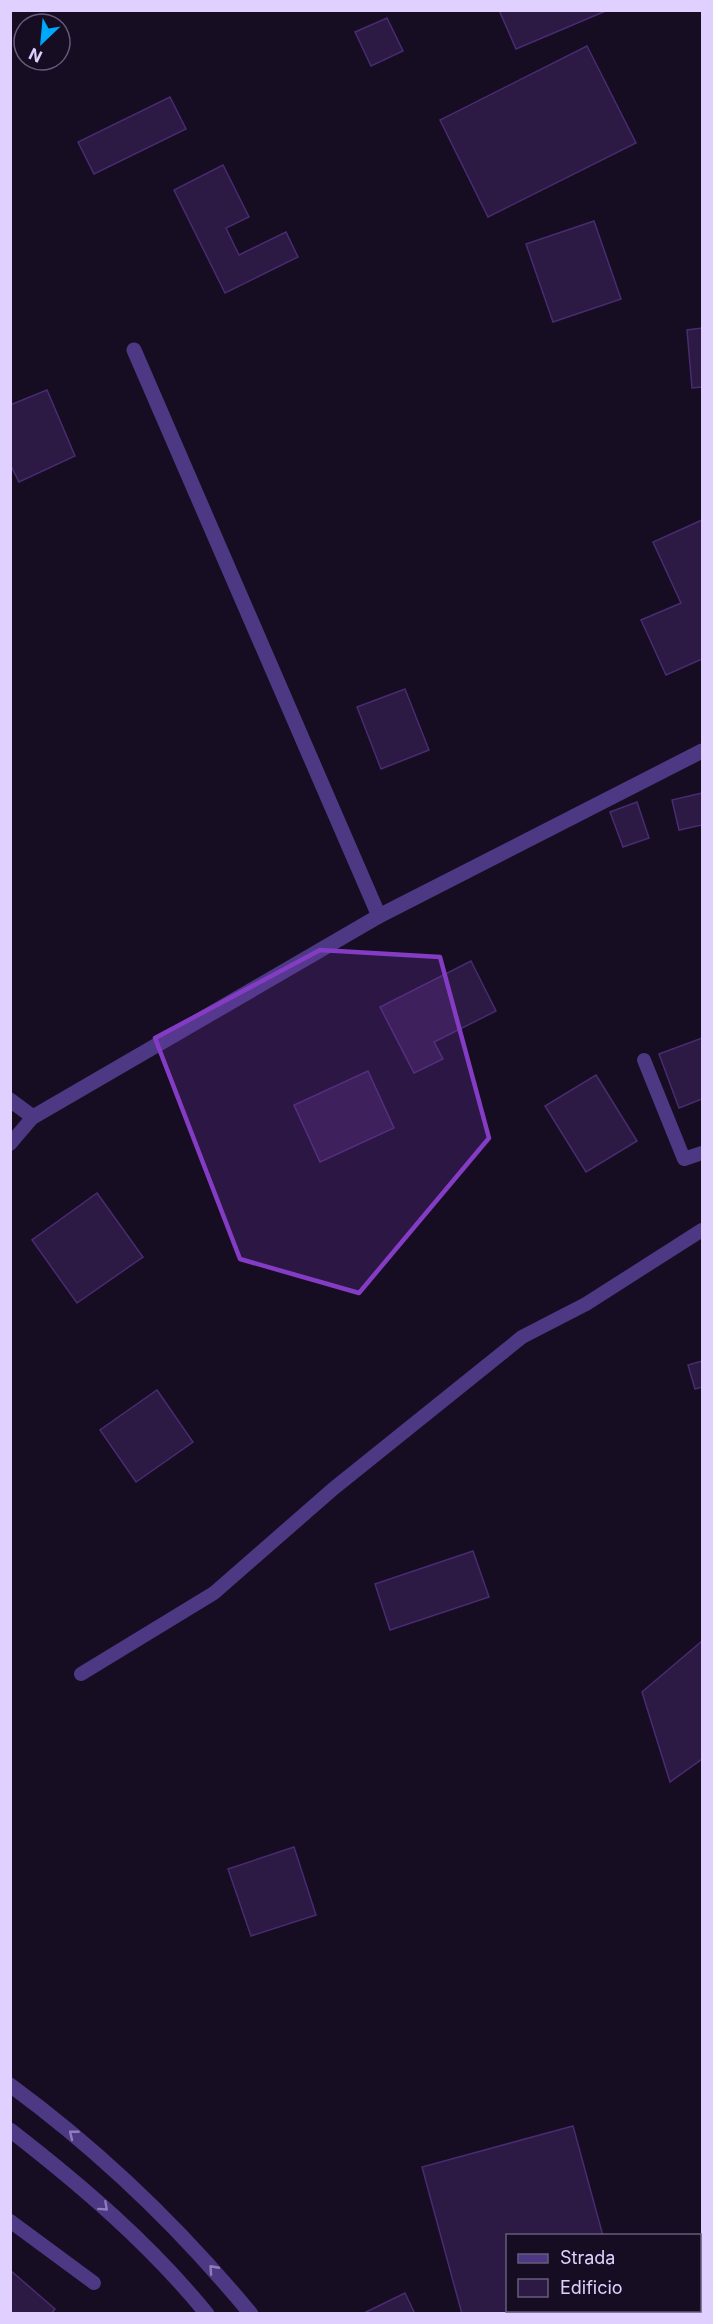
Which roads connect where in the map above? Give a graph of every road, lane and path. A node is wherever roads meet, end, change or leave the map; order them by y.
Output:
1 (134, 351) dead end
2 (702, 751) edge
3 (379, 916) junction
4 (644, 1060) dead end
5 (10, 1100) edge
6 (33, 1116) junction
7 (10, 1144) edge
8 (702, 1153) edge
9 (702, 1230) edge
10 (81, 1674) dead end
11 (10, 2085) edge
12 (10, 2130) edge
13 (10, 2221) edge
14 (94, 2283) dead end
15 (207, 2313) edge
16 (251, 2313) edge

1 - 3 street
2 - 3 street
3 - 6 street
4 - 8 lane
5 - 6 street
6 - 7 lane
9 - 10 lane
16 -> 11 street
12 -> 15 street
13 - 14 lane

